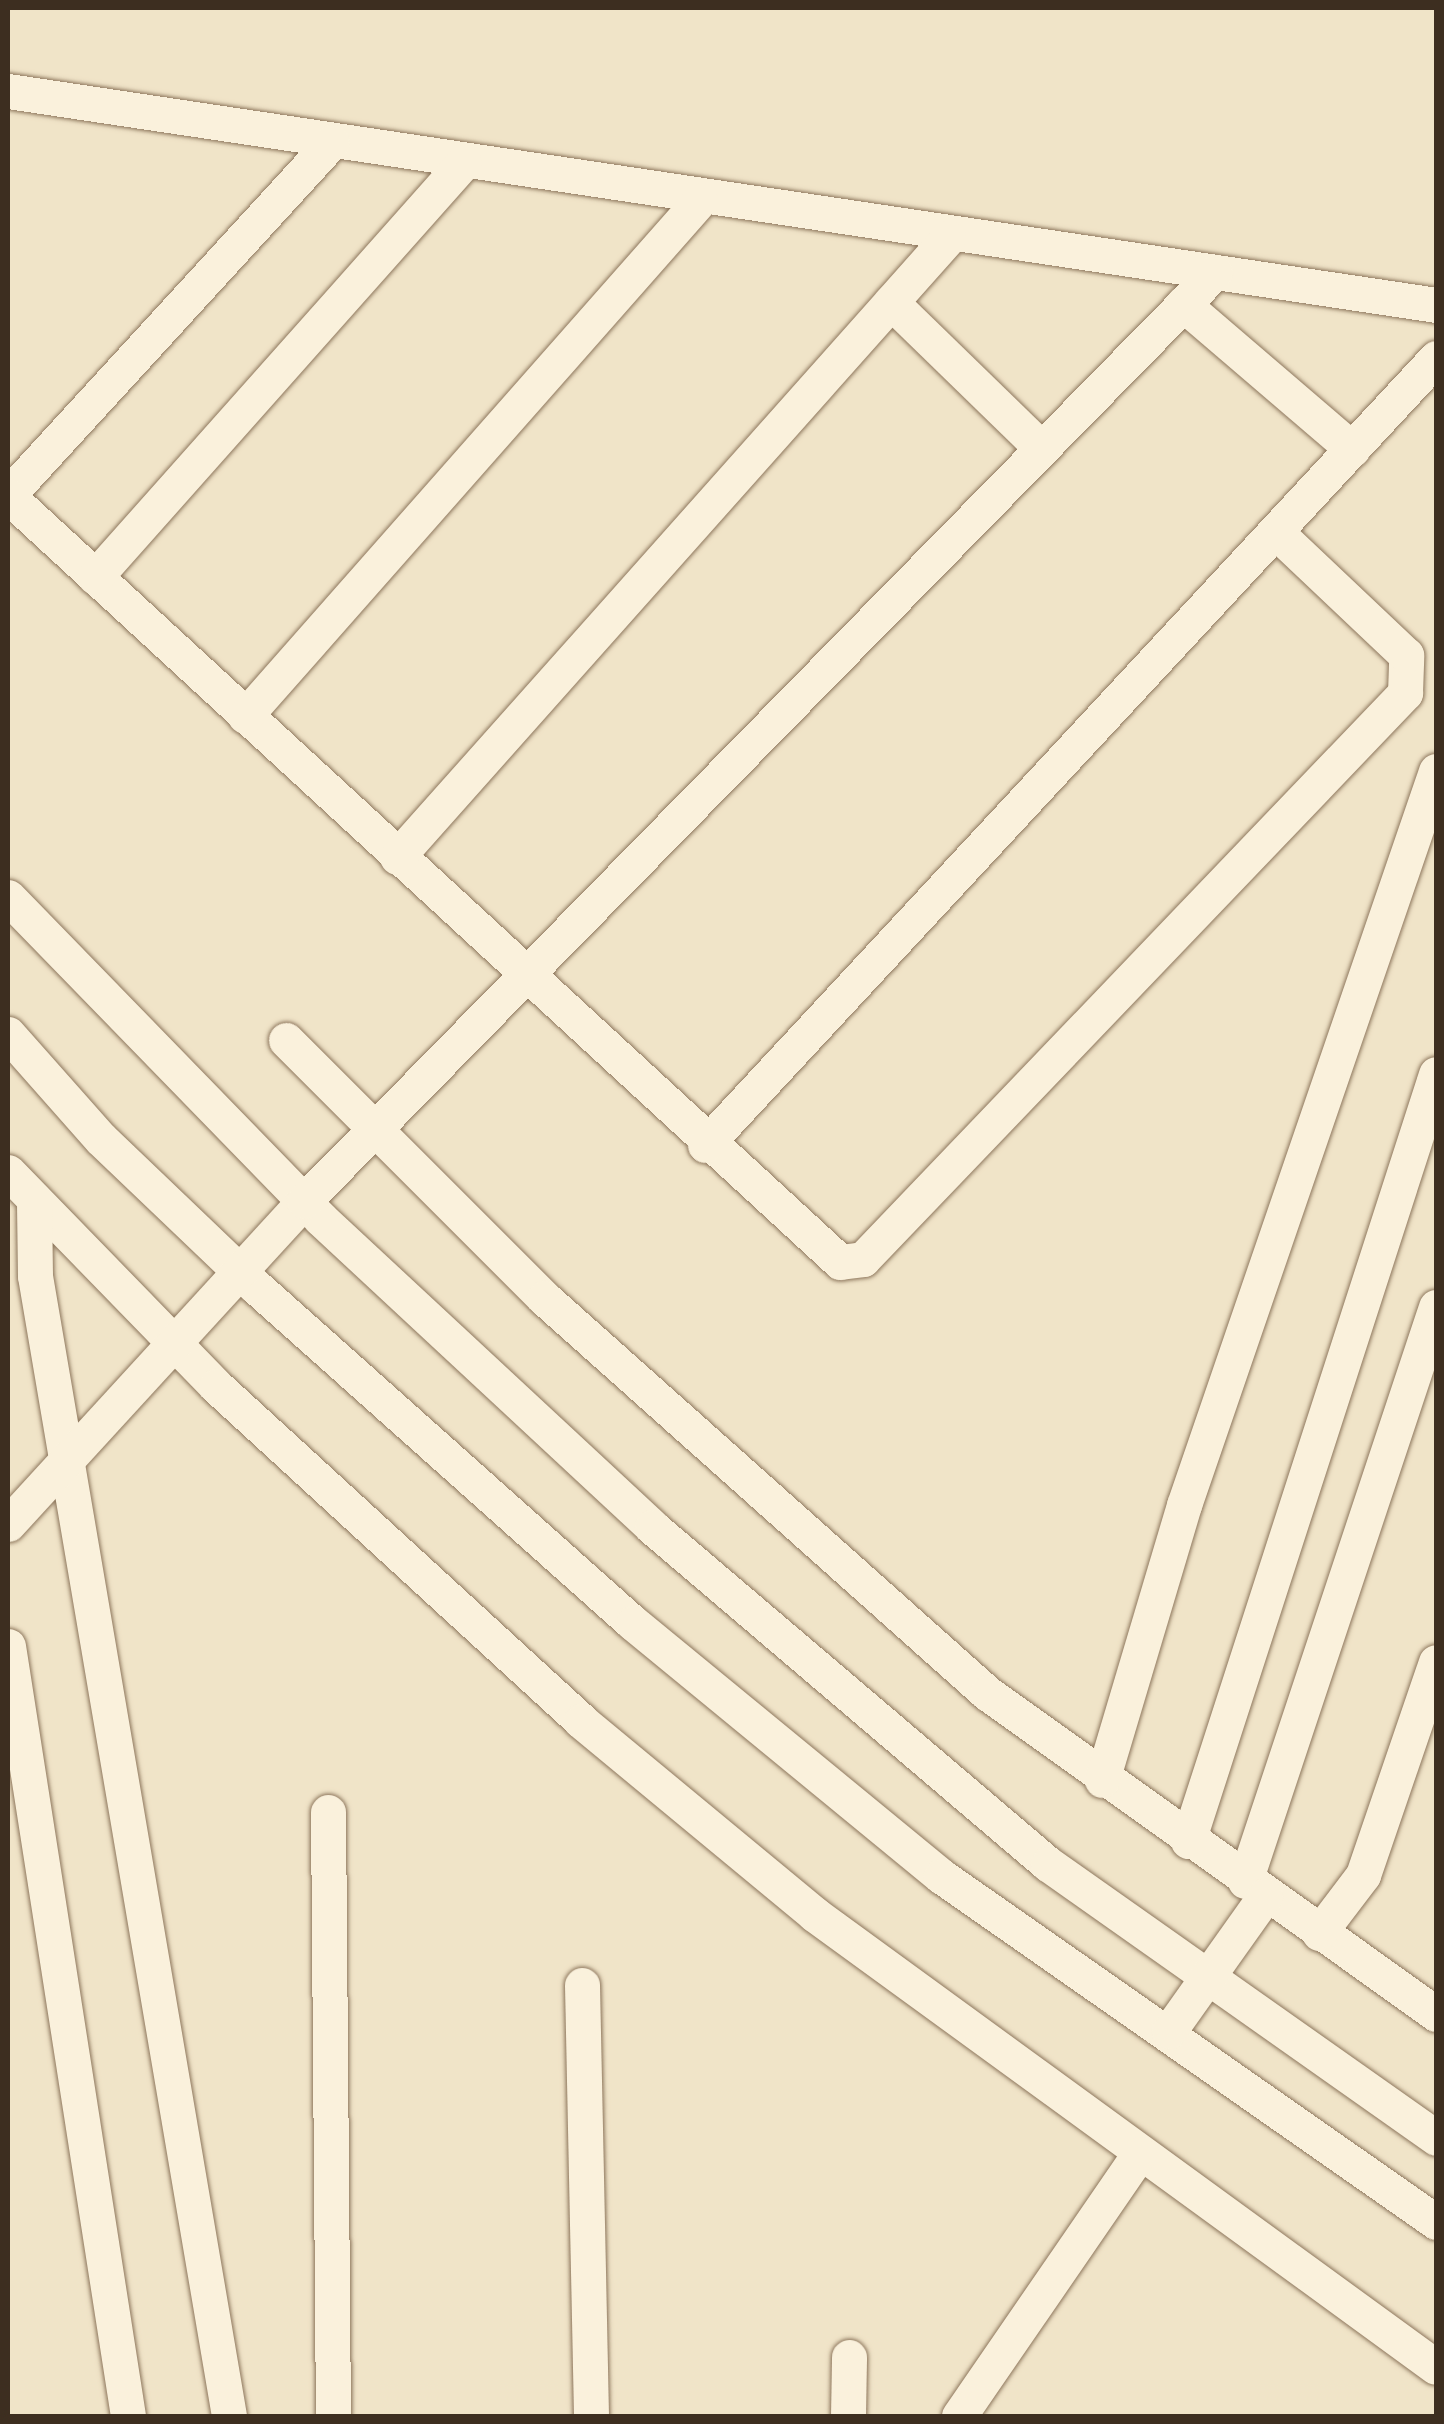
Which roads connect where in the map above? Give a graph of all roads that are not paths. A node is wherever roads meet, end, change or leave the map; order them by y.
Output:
1 (8, 91) edge
2 (332, 142) junction
3 (464, 162) junction
4 (700, 200) junction
5 (948, 238) junction
6 (1215, 272) junction
7 (891, 302) junction
8 (1183, 304) junction
9 (1436, 305) edge
10 (1436, 358) edge
11 (1040, 446) junction
12 (1352, 450) junction
13 (8, 495) edge
14 (1275, 531) junction
15 (96, 577) junction
16 (245, 716) junction
17 (1436, 771) edge
18 (398, 857) junction
19 (8, 896) edge
20 (524, 974) junction
21 (8, 1034) edge
22 (286, 1040) dead end
23 (1436, 1074) edge
24 (374, 1128) junction
25 (706, 1145) junction
26 (8, 1172) edge
27 (304, 1201) junction
28 (34, 1204) junction
29 (240, 1272) junction
30 (1436, 1307) edge
31 (177, 1347) junction
32 (68, 1467) junction
33 (8, 1524) edge
34 (8, 1646) edge
35 (1436, 1662) edge
36 (1102, 1780) junction
37 (328, 1812) dead end
38 (1188, 1841) junction
39 (1255, 1888) junction
40 (1319, 1933) junction
41 (1206, 1971) junction
42 (582, 1985) dead end
43 (1436, 2014) edge
44 (1169, 2031) junction
45 (1436, 2138) edge
46 (1139, 2154) junction
47 (1436, 2222) edge
48 (849, 2357) dead end
49 (1436, 2366) edge
50 (128, 2416) edge
51 (230, 2416) edge
52 (333, 2416) edge
53 (591, 2416) edge
54 (848, 2416) edge
55 (959, 2416) edge

1 - 2 street
2 - 3 street
2 - 13 street
3 - 4 street
3 - 15 street
4 - 5 street
4 - 16 street
5 - 6 street
5 - 7 street
6 - 8 street
6 - 9 street
7 - 11 street
7 - 18 street
8 - 11 street
8 - 12 street
10 - 12 street
11 - 20 street
12 - 14 street
13 - 15 street
14 - 25 street
14 - 25 street
15 - 16 street
16 - 18 street
17 - 36 street
18 - 20 street
19 - 27 street
20 - 24 street
20 - 25 street
21 - 29 street
22 - 24 street
23 - 38 street
24 - 27 street
24 - 36 street
26 - 28 street
27 - 29 street
27 - 41 street
28 - 31 street
28 - 32 street
29 - 31 street
29 - 44 street
30 - 39 street
31 - 32 street
31 - 46 street
32 - 33 street
32 - 51 street
34 - 50 street
35 - 40 street
36 - 38 street
37 - 52 street
38 - 39 street
39 - 40 street
39 - 41 street
40 - 43 street
41 - 44 street
41 - 45 street
42 - 53 street
44 - 47 street
46 - 49 street
46 - 55 street
48 - 54 street

